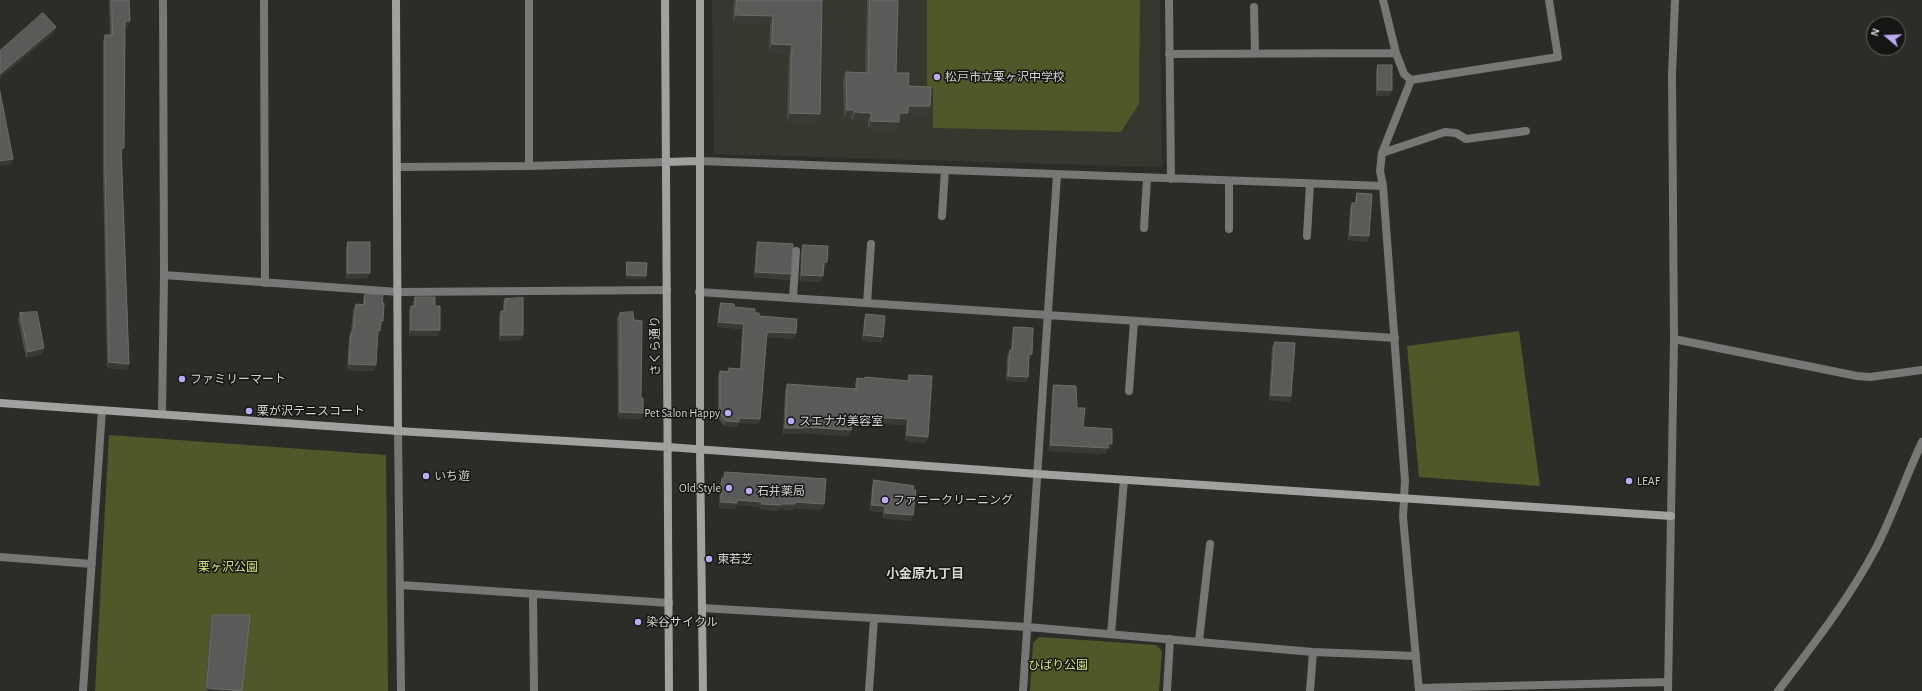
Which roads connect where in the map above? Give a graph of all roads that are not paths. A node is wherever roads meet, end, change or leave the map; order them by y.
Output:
1 (163, 0) edge
2 (264, 0) edge
3 (396, 0) edge
4 (529, 0) edge
5 (665, 0) edge
6 (700, 0) edge
7 (1169, 0) edge
8 (1383, 0) edge
9 (1549, 0) edge
10 (1675, 0) edge
11 (1254, 7) dead end
12 (1256, 53) junction
13 (1396, 53) junction
14 (1169, 54) junction
15 (1411, 80) junction
16 (1526, 131) dead end
17 (1382, 153) junction
18 (700, 160) junction
19 (666, 162) junction
20 (529, 166) junction
21 (397, 167) junction
22 (944, 170) junction
23 (1057, 175) junction
24 (1146, 178) junction
25 (1171, 179) junction
26 (1229, 181) junction
27 (1310, 184) junction
28 (1383, 186) junction
29 (942, 216) dead end
30 (1144, 228) dead end
31 (1229, 229) dead end
32 (1307, 236) dead end
33 (871, 244) dead end
34 (796, 251) dead end
35 (164, 275) junction
36 (265, 282) junction
37 (667, 290) junction
38 (398, 292) junction
39 (700, 292) junction
40 (793, 298) junction
41 (867, 304) junction
42 (1048, 316) junction
43 (1134, 321) junction
44 (1395, 338) junction
45 (1674, 338) junction
46 (1922, 370) edge
47 (1129, 391) dead end
48 (0, 403) edge
49 (102, 410) junction
50 (162, 413) junction
51 (398, 431) junction
52 (1922, 442) edge
53 (668, 447) junction
54 (700, 449) junction
55 (1038, 474) junction
56 (1124, 480) junction
57 (1404, 499) junction
58 (1671, 516) junction
59 (1210, 544) dead end
60 (0, 557) edge
61 (92, 564) junction
62 (400, 585) junction
63 (533, 594) junction
64 (669, 603) junction
65 (702, 608) junction
66 (874, 618) junction
67 (1028, 627) junction
68 (1110, 634) junction
69 (1170, 639) junction
70 (1199, 641) junction
71 (1313, 652) junction
72 (1416, 656) junction
73 (1668, 682) junction
74 (1419, 689) edge
75 (83, 691) edge
76 (401, 691) edge
77 (534, 691) edge
78 (669, 691) edge
79 (703, 691) edge
80 (869, 691) edge
81 (1023, 691) edge
82 (1167, 691) edge
83 (1310, 691) edge
84 (1668, 691) edge
85 (1778, 691) edge

1 - 35 street
2 - 36 street
3 - 21 street
4 - 20 street
5 - 19 street, さくら通り
6 - 18 street
7 - 14 street
8 - 13 street
9 - 15 street
10 - 45 street
11 - 12 street
12 - 13 street
12 - 14 street
13 - 15 street
14 - 25 street
15 - 17 street
16 - 17 street
17 - 28 street
18 - 19 street
18 - 22 street
18 - 39 street
19 - 20 street
19 - 37 street, さくら通り
20 - 21 street
21 - 38 street
22 - 23 street
22 - 29 street
23 - 24 street
23 - 42 street
24 - 25 street
24 - 30 street
25 - 26 street
26 - 27 street
26 - 31 street
27 - 28 street
27 - 32 street
28 - 44 street
33 - 41 street
34 - 40 street
35 - 36 street
35 - 50 street
36 - 38 street
37 - 38 street
37 - 53 street, さくら通り
38 - 51 street
39 - 40 street
39 - 54 street
40 - 41 street
41 - 42 street
42 - 43 street
42 - 55 street
43 - 44 street
43 - 47 street
44 - 57 street
45 - 46 street
45 - 58 street
48 - 49 street
49 - 50 street
49 - 61 street
50 - 51 street
51 - 53 street
51 - 62 street
52 - 85 street
53 - 54 street
53 - 64 street, さくら通り
54 - 55 street
54 - 65 street
55 - 56 street
55 - 67 street
56 - 57 street
56 - 68 street
57 - 58 street
57 - 72 street
58 - 73 street
59 - 70 street
60 - 61 street
61 - 75 street
62 - 63 street
62 - 76 street
63 - 64 street
63 - 77 street
64 - 78 street, さくら通り
65 - 66 street
65 - 79 street
66 - 67 street
66 - 80 street
67 - 68 street
67 - 81 street
68 - 69 street
69 - 70 street
69 - 82 street
70 - 71 street
71 - 72 street
71 - 83 street
72 - 74 street
73 - 74 street
73 - 84 street

